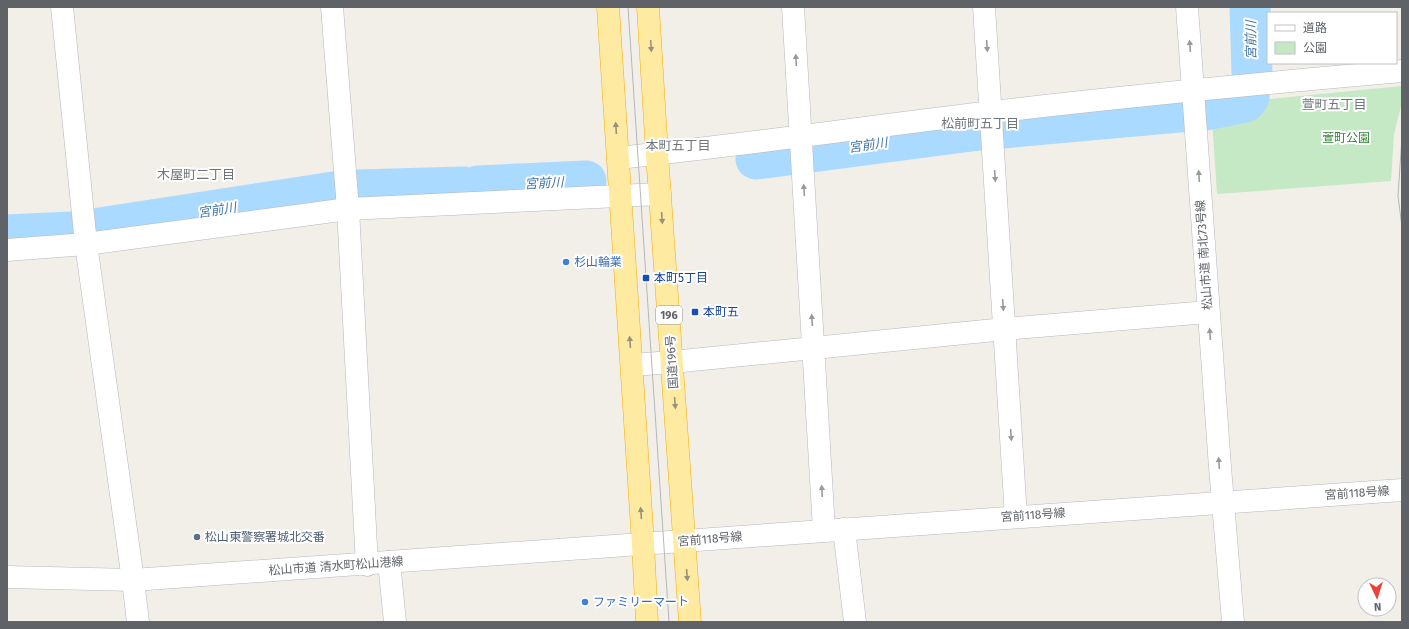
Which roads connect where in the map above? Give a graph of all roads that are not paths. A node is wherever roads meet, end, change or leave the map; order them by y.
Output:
1 (62, 7) edge
2 (332, 7) edge
3 (608, 7) edge
4 (648, 7) edge
5 (793, 7) edge
6 (984, 7) edge
7 (1187, 7) edge
8 (1402, 70) edge
9 (1192, 89) junction
10 (991, 112) junction
11 (800, 136) junction
12 (657, 154) junction
13 (618, 158) junction
14 (660, 194) junction
15 (621, 197) junction
16 (348, 209) junction
17 (86, 244) junction
18 (7, 250) edge
19 (1208, 312) junction
20 (1005, 329) junction
21 (814, 348) junction
22 (672, 362) junction
23 (632, 365) junction
24 (1402, 490) edge
25 (1222, 502) junction
26 (1016, 516) junction
27 (834, 530) junction
28 (675, 542) junction
29 (643, 544) junction
30 (389, 562) junction
31 (367, 565) junction
32 (7, 578) edge
33 (133, 580) junction
34 (138, 622) edge
35 (395, 622) edge
36 (647, 622) edge
37 (690, 622) edge
38 (855, 622) edge
39 (1233, 622) edge

1 - 17 street
2 - 16 street
13 -> 3 highway
4 -> 12 highway, 国道196号 / 196
11 -> 5 street
6 -> 10 street
9 -> 7 street, 松山市道 南北73号線
8 - 9 street
9 - 10 street
19 -> 9 street, 松山市道 南北73号線
10 - 11 street
10 -> 20 street
11 - 12 street
21 -> 11 street
12 - 13 street
12 - 14 highway, 国道196号 / 196
13 - 15 highway
14 - 15 street
14 -> 22 highway, 国道196号 / 196
15 - 16 street
23 -> 15 highway
16 - 17 street
16 - 31 street
17 - 18 street
17 - 33 street
19 - 20 street
25 -> 19 street, 松山市道 南北73号線
20 - 21 street
20 -> 26 street
21 - 22 street
27 -> 21 street
22 - 23 street
22 -> 28 highway, 国道196号 / 196
29 -> 23 highway
24 - 25 street, 宮前118号線
25 - 26 street, 宮前118号線
25 - 39 street, 松山市道 南北73号線
26 - 27 street, 宮前118号線
27 - 28 street, 宮前118号線
27 - 38 street
28 - 29 street, 松山市道 清水町松山港線
28 -> 37 highway, 国道196号 / 196
29 - 30 street, 松山市道 清水町松山港線
29 - 36 highway
30 - 31 street, 松山市道 清水町松山港線
30 - 35 street
31 - 33 street, 松山市道 清水町松山港線
32 - 33 street, 松山市道 清水町松山港線
33 - 34 street

